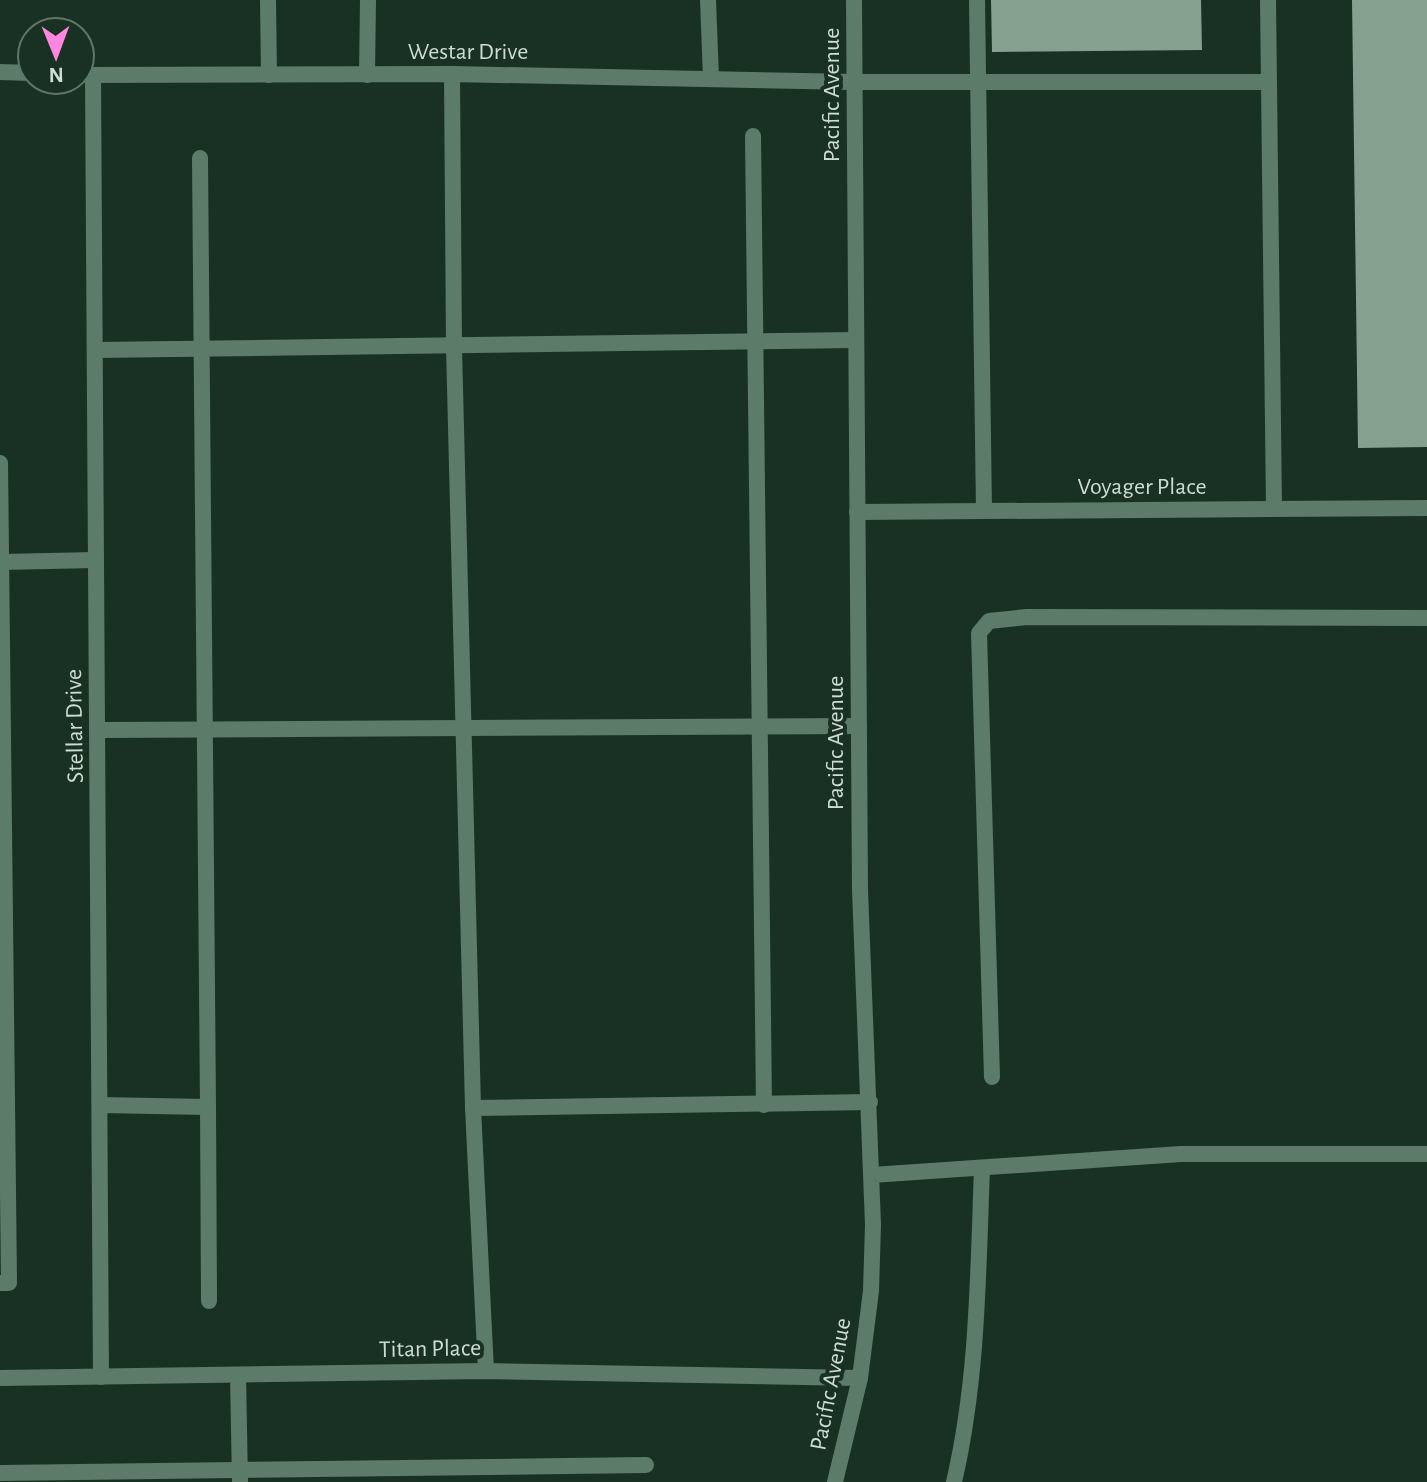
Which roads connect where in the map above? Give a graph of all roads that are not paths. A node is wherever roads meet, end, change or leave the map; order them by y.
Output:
1 (268, 0) edge
2 (368, 0) edge
3 (708, 0) edge
4 (854, 0) edge
5 (977, 0) edge
6 (1268, 0) edge
7 (452, 74) junction
8 (96, 75) edge
9 (269, 75) junction
10 (367, 75) junction
11 (711, 78) junction
12 (855, 82) junction
13 (1269, 82) junction
14 (978, 85) junction
15 (88, 96) edge
16 (753, 136) dead end
17 (200, 158) dead end
18 (856, 340) junction
19 (755, 341) junction
20 (454, 347) junction
21 (200, 349) junction
22 (95, 350) junction
23 (0, 463) edge
24 (1427, 508) edge
25 (1274, 509) junction
26 (984, 511) junction
27 (857, 512) junction
28 (96, 560) junction
29 (1, 562) edge
30 (1427, 618) edge
31 (859, 726) junction
32 (466, 727) junction
33 (760, 727) junction
34 (98, 730) junction
35 (203, 730) junction
36 (2, 896) edge
37 (992, 1077) dead end
38 (870, 1102) junction
39 (100, 1105) junction
40 (764, 1105) junction
41 (208, 1107) junction
42 (473, 1108) junction
43 (1427, 1154) edge
44 (982, 1168) junction
45 (872, 1175) junction
46 (5, 1283) edge
47 (209, 1301) dead end
48 (486, 1371) junction
49 (238, 1375) junction
50 (101, 1377) junction
51 (0, 1378) edge
52 (860, 1378) junction
53 (646, 1465) dead end
54 (0, 1473) edge
55 (240, 1475) edge
56 (835, 1482) edge
57 (954, 1482) edge

1 - 9 street
2 - 10 street
3 - 11 street
4 - 12 street, Pacific Avenue
5 - 14 street
6 - 13 street
7 - 10 street, Westar Drive
7 - 11 street, Westar Drive
7 - 20 street
8 - 9 street, Westar Drive
9 - 10 street, Westar Drive
11 - 12 street, Westar Drive
12 - 14 street, Westar Drive
12 - 18 street, Pacific Avenue
13 - 14 street, Westar Drive
13 - 25 street
14 - 26 street
15 - 22 street, Stellar Drive
16 - 19 street
17 - 21 street
18 - 19 street
18 - 27 street, Pacific Avenue
19 - 20 street
19 - 33 street
20 - 21 street
20 - 32 street
21 - 22 street
21 - 35 street
22 - 28 street, Stellar Drive
23 - 29 street
24 - 25 street, Voyager Place
25 - 26 street, Voyager Place
26 - 27 street, Voyager Place
27 - 31 street, Pacific Avenue
28 - 29 street
28 - 34 street, Stellar Drive
29 - 36 street
30 - 37 street
31 - 33 street
31 - 38 street, Pacific Avenue
32 - 33 street
32 - 35 street
32 - 42 street
33 - 40 street
34 - 35 street
34 - 39 street, Stellar Drive
35 - 41 street
36 - 46 street
38 - 40 street
38 - 45 street, Pacific Avenue
39 - 41 street
39 - 50 street, Stellar Drive
40 - 42 street
41 - 47 street
42 - 48 street
43 - 44 street
44 - 45 street
44 - 57 street
45 - 52 street, Pacific Avenue
48 - 49 street, Titan Place
48 - 52 street, Titan Place
49 - 50 street, Titan Place
49 - 55 street
50 - 51 street, Titan Place
52 - 56 street, Pacific Avenue
53 - 55 street
54 - 55 street

